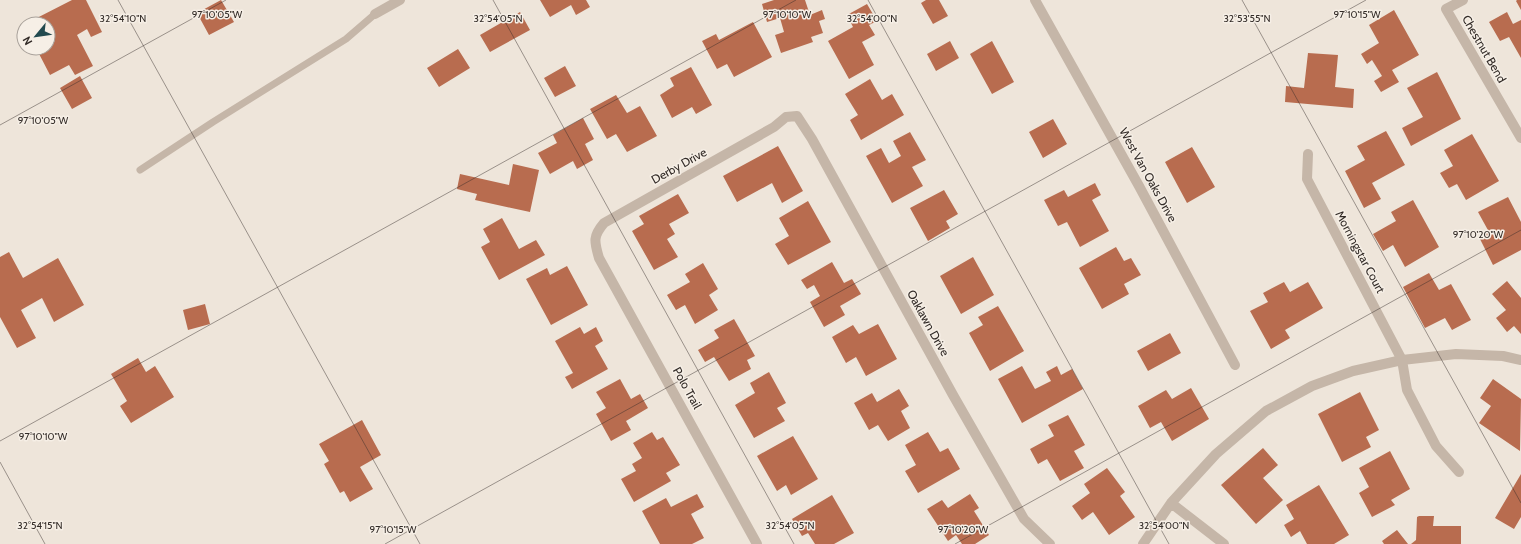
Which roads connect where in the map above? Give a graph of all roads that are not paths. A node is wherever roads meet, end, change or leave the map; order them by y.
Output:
1 (400, 0) edge
2 (1035, 0) edge
3 (1463, 0) edge
4 (375, 14) joint
5 (786, 117) joint
6 (1521, 138) edge
7 (1308, 154) dead end
8 (140, 170) dead end
9 (595, 244) joint
10 (1402, 360) junction
11 (1521, 360) edge
12 (1235, 365) dead end
13 (1459, 472) dead end
14 (1171, 503) junction
15 (757, 544) edge
16 (1050, 544) edge
17 (1143, 544) edge
18 (1224, 544) edge

1 - 4 street
2 - 12 street, West Van Oaks Drive
3 - 6 street, Chestnut Bend
4 - 8 lane
5 - 9 street, Derby Drive
5 - 16 street, Oaklawn Drive
7 - 10 street, Morningstar Court
9 - 15 street, Polo Trail
10 - 11 street
10 - 13 street, Morningstar Court
10 - 14 street
14 - 17 street
14 - 18 street

